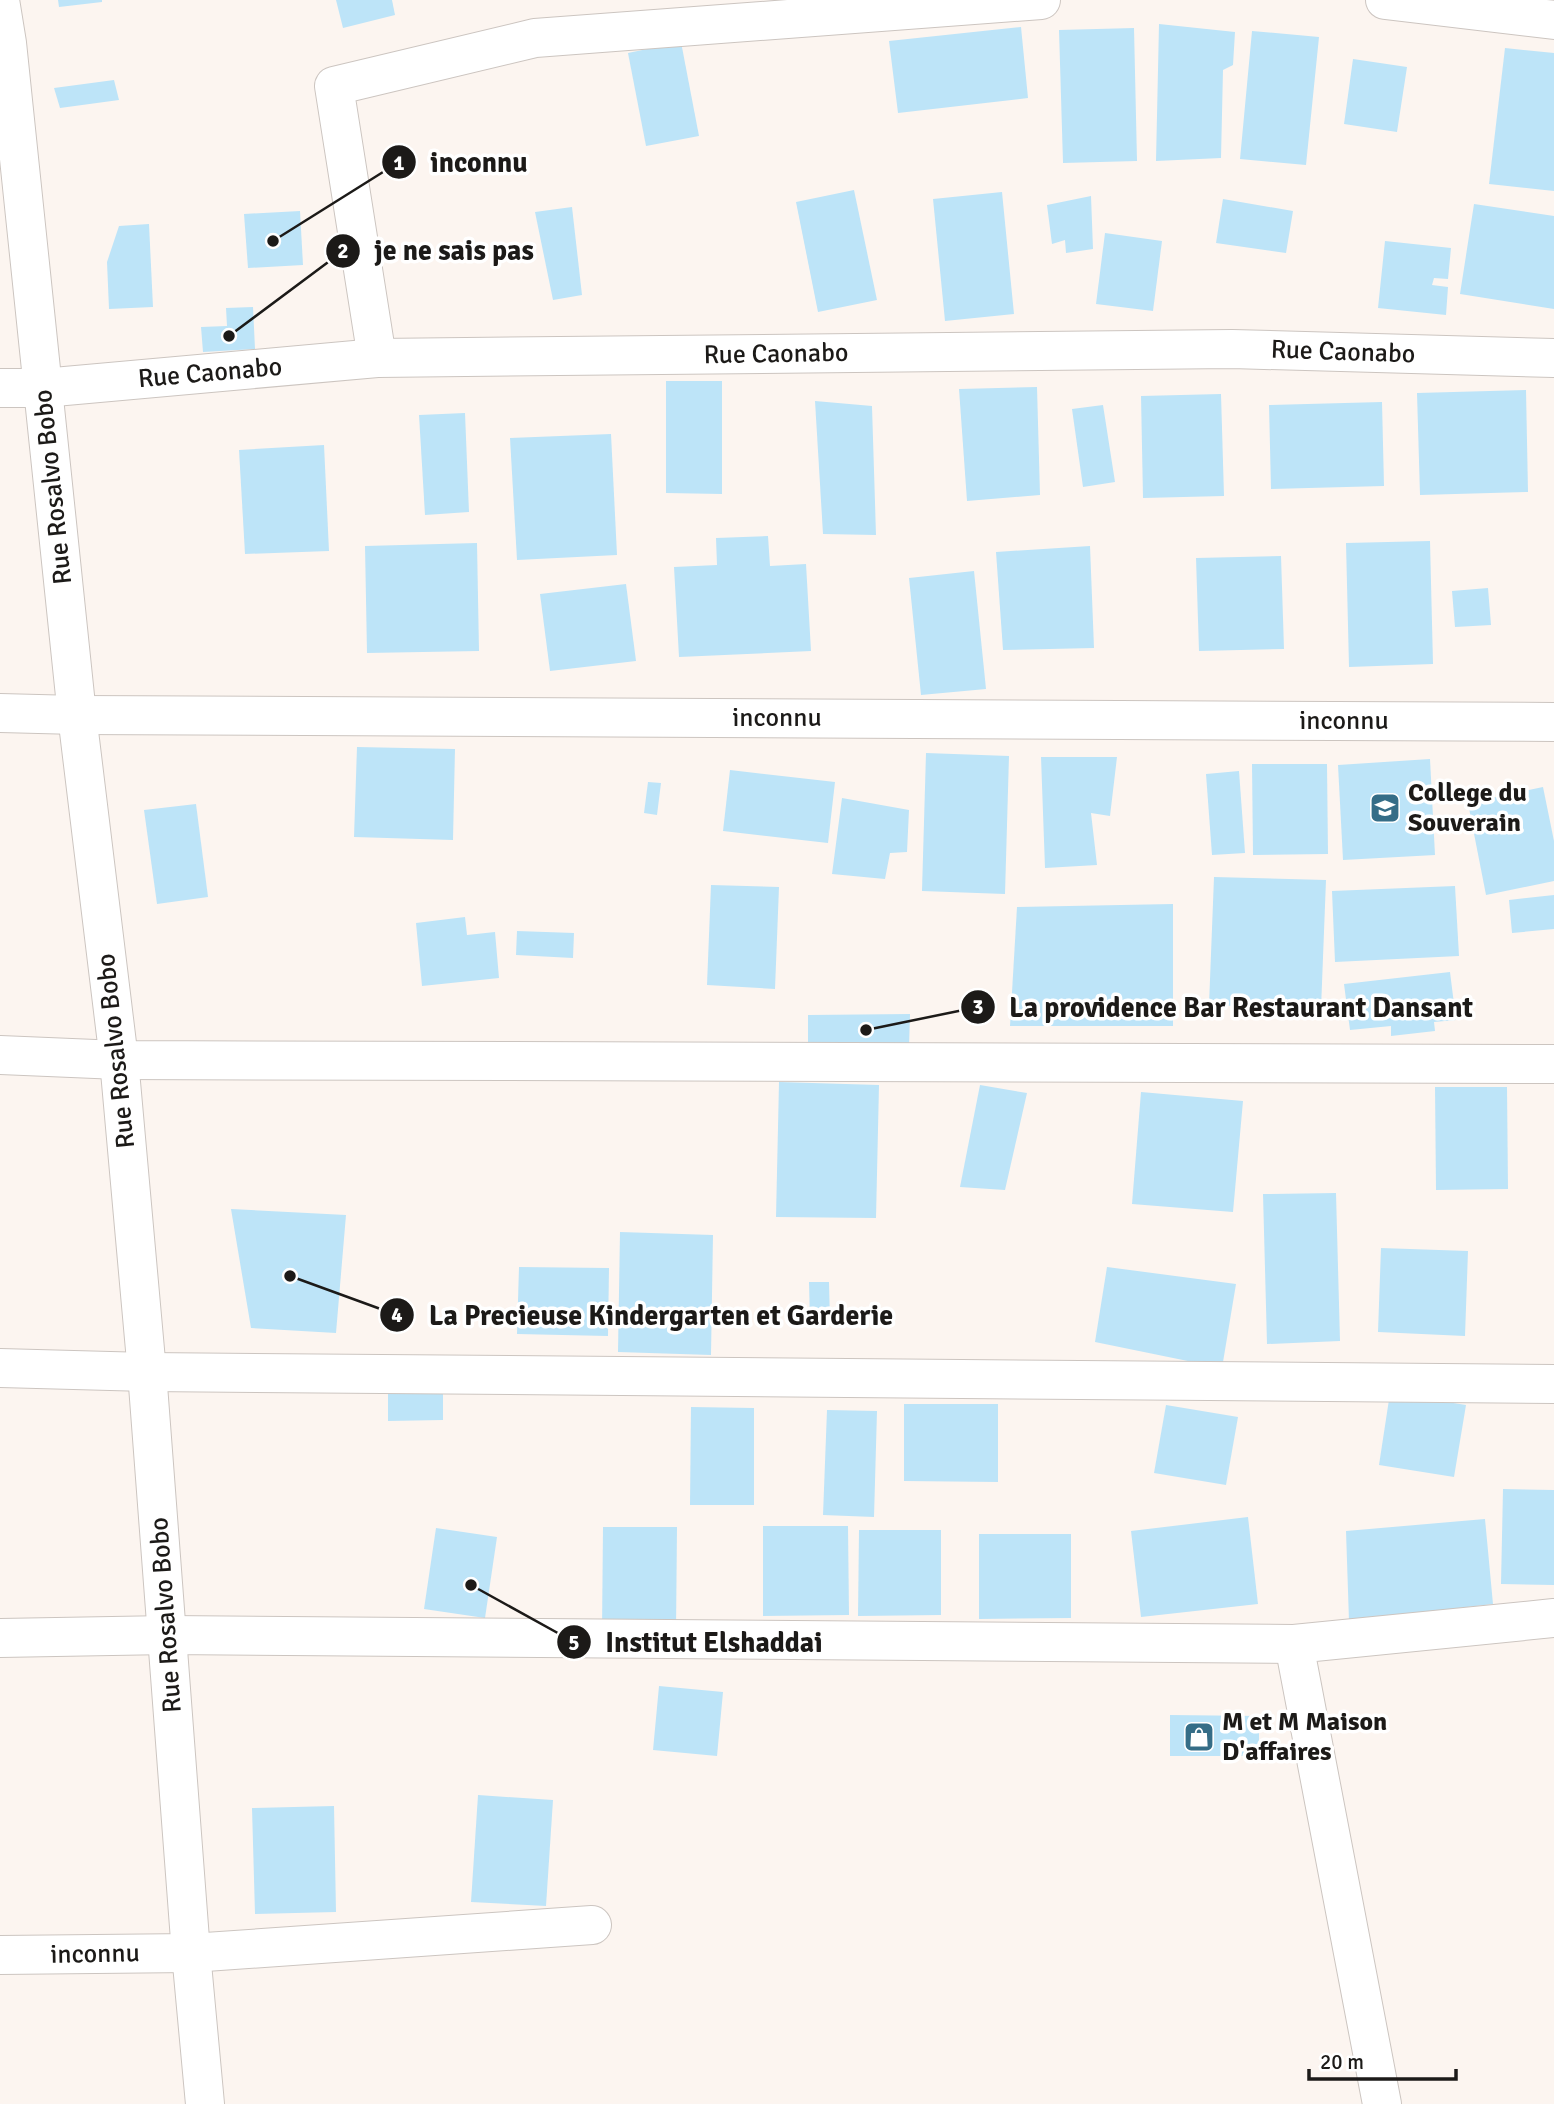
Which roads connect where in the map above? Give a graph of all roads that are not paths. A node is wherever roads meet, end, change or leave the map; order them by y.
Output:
1 (0, 0) edge
2 (1041, 0) edge
3 (1385, 0) edge
4 (1554, 20) edge
5 (4, 43) edge
6 (377, 358) junction
7 (1554, 358) edge
8 (43, 387) junction
9 (0, 388) edge
10 (0, 713) edge
11 (77, 715) junction
12 (1554, 722) edge
13 (0, 1055) edge
14 (119, 1060) junction
15 (1554, 1064) edge
16 (0, 1368) edge
17 (148, 1373) junction
18 (1554, 1384) edge
19 (1554, 1618) edge
20 (168, 1634) junction
21 (0, 1638) edge
22 (1294, 1644) junction
23 (592, 1925) dead end
24 (191, 1953) junction
25 (0, 1955) edge
26 (205, 2104) edge
27 (1382, 2104) edge

1 - 5 street, Rue Rosalvo Bobo
2 - 6 street
3 - 4 street
5 - 8 street, Rue Rosalvo Bobo
6 - 7 street, Rue Caonabo
6 - 8 street, Rue Caonabo
8 - 9 street, Rue Caonabo
8 - 11 street, Rue Rosalvo Bobo
10 - 11 street, inconnu
11 - 12 street, inconnu
11 - 14 street, Rue Rosalvo Bobo
13 - 14 street
14 - 15 street
14 - 17 street, Rue Rosalvo Bobo
16 - 17 street
17 - 18 street
17 - 20 street, Rue Rosalvo Bobo
19 - 22 street
20 - 21 street
20 - 22 street
20 - 24 street, Rue Rosalvo Bobo
22 - 27 street
23 - 24 street, inconnu
24 - 25 street, inconnu
24 - 26 street, Rue Rosalvo Bobo

